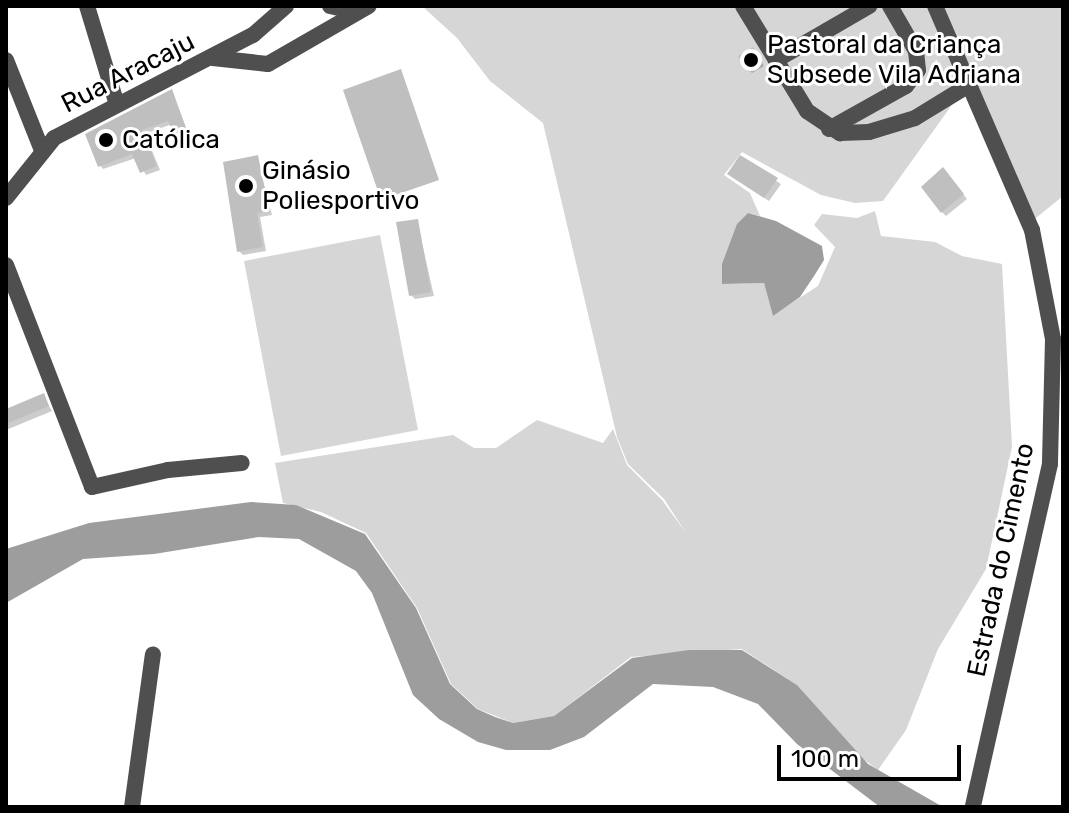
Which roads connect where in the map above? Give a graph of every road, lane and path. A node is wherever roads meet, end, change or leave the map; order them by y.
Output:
1 (87, 6) edge
2 (286, 6) edge
3 (330, 6) edge
4 (743, 6) edge
5 (869, 6) edge
6 (890, 6) edge
7 (935, 6) edge
8 (363, 9) edge
9 (213, 58) junction
10 (6, 60) edge
11 (776, 60) junction
12 (969, 85) junction
13 (117, 105) junction
14 (829, 129) junction
15 (41, 148) junction
16 (6, 198) edge
17 (6, 265) edge
18 (242, 463) dead end
19 (153, 654) dead end
20 (132, 807) edge
21 (973, 807) edge

1 - 13 street
2 - 9 street, Rua Aracaju
3 - 8 street
4 - 11 street
5 - 11 street
6 - 14 street
7 - 12 street, Estrada do Cimento
8 - 9 street
9 - 13 street, Rua Aracaju
10 - 15 street
11 - 14 street
12 - 14 street
12 - 21 street, Estrada do Cimento
13 - 15 street, Rua Aracaju
15 - 16 street, Rua Aracaju
17 - 18 street
19 - 20 street

